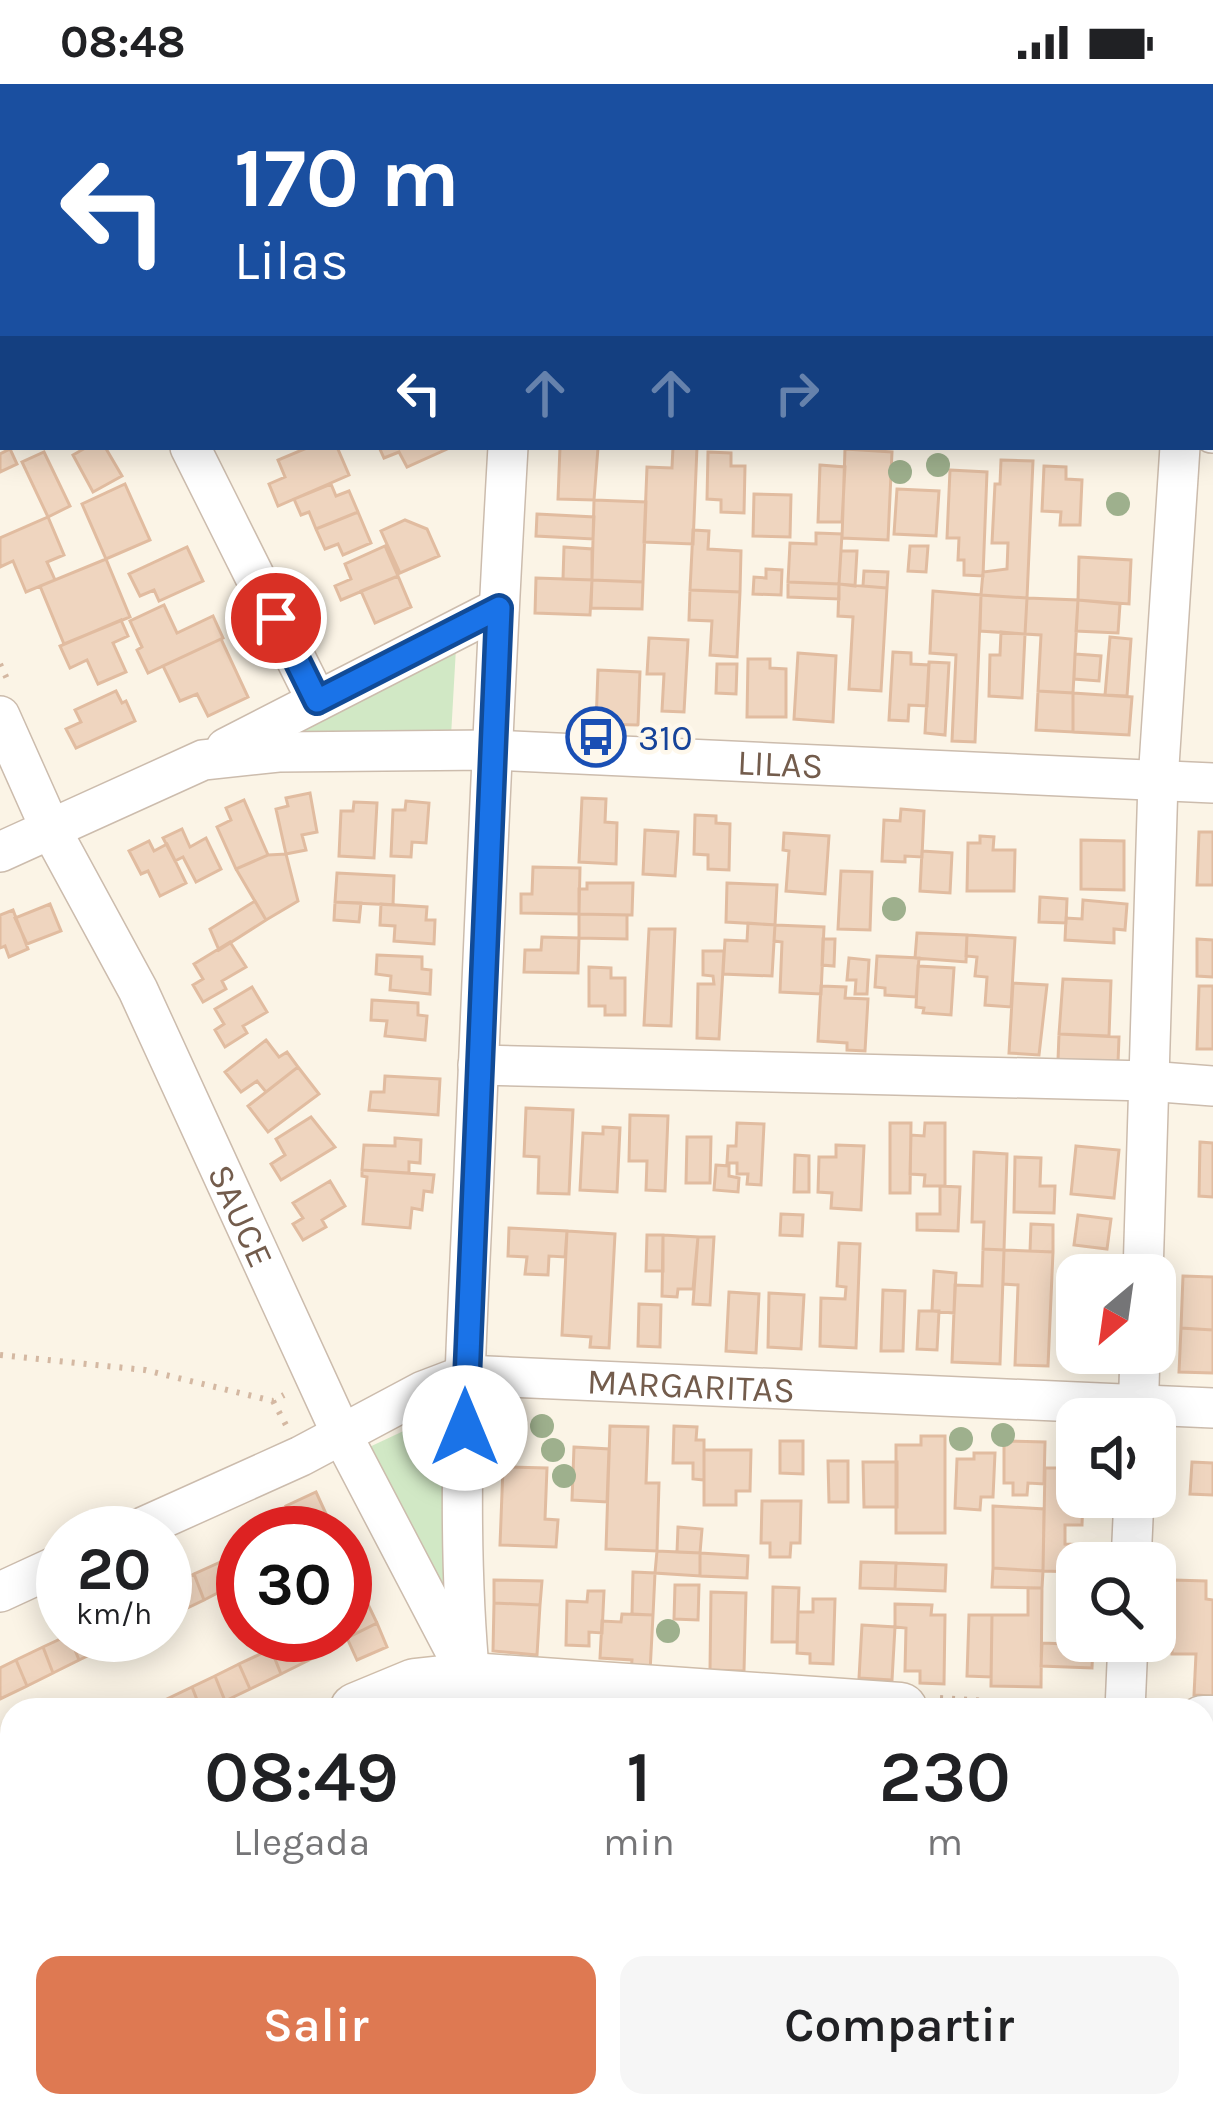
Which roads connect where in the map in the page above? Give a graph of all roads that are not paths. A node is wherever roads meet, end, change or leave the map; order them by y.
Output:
1 (192, 450) edge
2 (508, 450) edge
3 (1180, 450) edge
4 (499, 608) junction
5 (4, 699) edge
6 (317, 701) junction
7 (490, 751) junction
8 (203, 760) junction
9 (1158, 781) junction
10 (1213, 783) edge
11 (50, 828) junction
12 (0, 852) edge
13 (478, 1065) junction
14 (1148, 1081) junction
15 (1213, 1086) edge
16 (1143, 1254) edge
17 (465, 1375) junction
18 (1056, 1408) edge
19 (1213, 1408) edge
20 (1176, 1410) edge
21 (341, 1433) junction
22 (190, 1506) edge
23 (36, 1576) edge
24 (0, 1592) edge
25 (1124, 1662) edge
26 (478, 1695) edge
27 (386, 1698) edge
28 (625, 1698) edge
29 (1116, 1698) edge

1 - 6 street
2 - 4 street
3 - 9 street
4 - 6 street, LILAS
4 - 7 street
5 - 11 street, SAUCE
6 - 8 street, LILAS
7 - 8 street, LILAS
7 - 9 street, LILAS
7 - 13 street
8 - 11 street, LILAS
9 - 10 street, LILAS
9 - 14 street
11 - 12 street, LILAS
11 - 21 street, SAUCE
13 - 14 street
13 - 17 street
14 - 15 street
14 - 16 street
17 - 18 street, MARGARITAS
17 - 21 street, MARGARITAS
17 - 26 street
19 - 20 street, MARGARITAS
21 - 22 street, MARGARITAS
21 - 26 street, SAUCE
23 - 24 street
25 - 29 street
26 - 27 street
26 - 28 street

